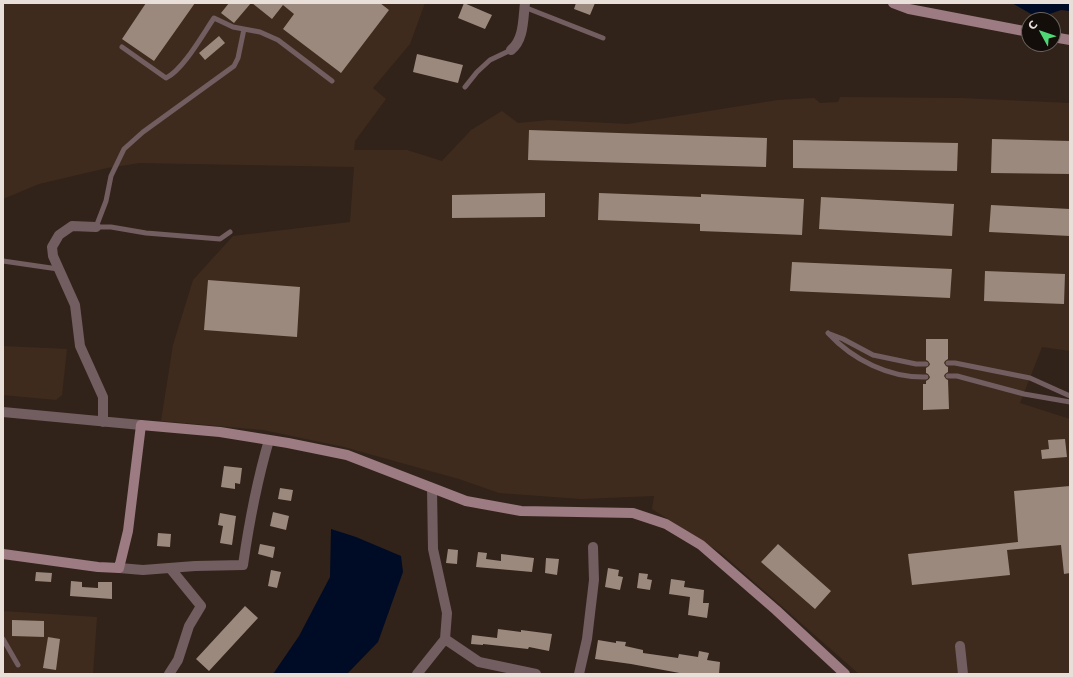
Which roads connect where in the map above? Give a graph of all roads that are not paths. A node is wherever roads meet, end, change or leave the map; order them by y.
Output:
1 (893, 3) edge
2 (524, 5) edge
3 (244, 29) junction
4 (1021, 30) edge
5 (603, 38) dead end
6 (122, 47) dead end
7 (511, 50) joint
8 (332, 81) dead end
9 (465, 87) dead end
10 (96, 227) junction
11 (230, 232) dead end
12 (3, 261) edge
13 (59, 269) junction
14 (948, 363) dead end
15 (926, 364) dead end
16 (948, 376) dead end
17 (926, 377) dead end
18 (1070, 396) edge
19 (1070, 402) edge
20 (3, 412) edge
21 (103, 422) junction
22 (141, 425) junction
23 (269, 440) junction
24 (432, 489) junction
25 (593, 547) dead end
26 (3, 554) edge
27 (119, 568) junction
28 (170, 568) junction
29 (445, 639) junction
30 (3, 640) edge
31 (960, 646) dead end
32 (18, 664) dead end
33 (169, 674) edge
34 (417, 674) edge
35 (536, 674) edge
36 (579, 674) edge
37 (845, 674) edge
38 (963, 674) edge

1 - 4 street
2 - 5 lane
2 - 7 street
3 - 6 lane
3 - 8 lane
3 - 10 lane
7 - 9 lane
10 - 11 lane
10 - 13 street
12 - 13 lane
13 - 21 street
14 - 18 lane
15 - 17 lane
16 - 19 lane
20 - 21 street
21 - 22 street
22 - 23 street
22 - 27 street
23 - 24 street
23 - 28 street
24 - 29 street
24 - 37 street
25 - 36 street
26 - 27 street
27 - 28 street
28 - 33 street
29 - 34 street
29 - 35 street
30 - 32 lane
31 - 38 street

